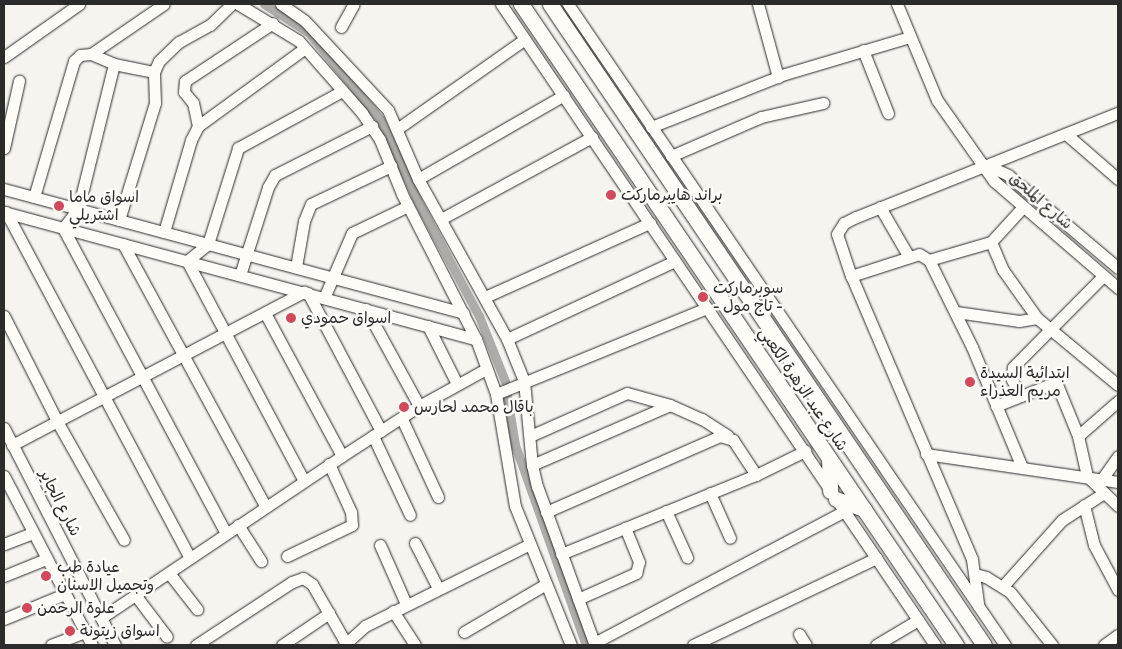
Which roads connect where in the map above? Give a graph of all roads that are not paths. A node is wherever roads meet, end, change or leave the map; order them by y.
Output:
1 (79, 4) edge
2 (164, 4) edge
3 (232, 4) edge
4 (238, 4) edge
5 (281, 4) edge
6 (354, 4) edge
7 (501, 4) edge
8 (521, 4) edge
9 (550, 4) edge
10 (568, 4) edge
11 (758, 4) edge
12 (897, 4) edge
13 (294, 7) edge
14 (272, 23) junction
15 (340, 27) dead end
16 (910, 37) junction
17 (525, 39) junction
18 (305, 48) junction
19 (863, 50) junction
20 (91, 54) junction
21 (4, 57) edge
22 (114, 64) junction
23 (154, 72) junction
24 (778, 77) junction
25 (19, 81) dead end
26 (342, 91) junction
27 (564, 95) junction
28 (823, 103) dead end
29 (888, 113) dead end
30 (1118, 113) edge
31 (198, 126) junction
32 (372, 126) junction
33 (651, 127) junction
34 (397, 129) junction
35 (1066, 134) junction
36 (592, 137) junction
37 (4, 148) edge
38 (671, 156) junction
39 (986, 165) junction
40 (391, 166) junction
41 (418, 179) junction
42 (1118, 179) edge
43 (4, 189) edge
44 (34, 197) junction
45 (408, 206) junction
46 (880, 207) junction
47 (1023, 207) junction
48 (78, 209) junction
49 (5, 212) edge
50 (441, 219) junction
51 (119, 220) junction
52 (650, 223) junction
53 (63, 228) junction
54 (704, 230) junction
55 (164, 232) junction
56 (991, 242) junction
57 (123, 244) junction
58 (208, 244) junction
59 (684, 245) junction
60 (246, 254) junction
61 (909, 257) junction
62 (929, 260) junction
63 (188, 261) junction
64 (675, 261) junction
65 (296, 267) junction
66 (1118, 268) edge
67 (732, 272) junction
68 (240, 275) junction
69 (851, 276) junction
70 (1103, 276) junction
71 (332, 277) junction
72 (708, 281) junction
73 (1118, 288) edge
74 (306, 293) junction
75 (485, 297) junction
76 (324, 298) junction
77 (707, 308) junction
78 (366, 309) junction
79 (956, 312) junction
80 (264, 313) junction
81 (464, 313) junction
82 (4, 316) edge
83 (1037, 318) junction
84 (428, 326) junction
85 (1049, 328) junction
86 (225, 334) junction
87 (476, 339) junction
88 (507, 339) junction
89 (185, 356) junction
90 (486, 369) junction
91 (143, 378) junction
92 (524, 382) junction
93 (457, 384) junction
94 (1118, 385) edge
95 (496, 394) junction
96 (1021, 396) junction
97 (104, 399) junction
98 (1118, 401) edge
99 (670, 404) junction
100 (419, 406) junction
101 (996, 406) junction
102 (402, 419) junction
103 (58, 423) junction
104 (4, 428) edge
105 (377, 434) junction
106 (530, 436) junction
107 (728, 436) junction
108 (1078, 436) junction
109 (12, 445) junction
110 (805, 451) junction
111 (926, 454) junction
112 (342, 456) junction
113 (1118, 456) edge
114 (829, 458) junction
115 (329, 464) junction
116 (532, 465) junction
117 (1022, 468) junction
118 (756, 475) junction
119 (4, 476) edge
120 (1087, 476) junction
121 (1102, 479) junction
122 (304, 481) junction
123 (1118, 482) edge
124 (1104, 492) junction
125 (710, 493) junction
126 (438, 497) dead end
127 (837, 500) junction
128 (1084, 505) junction
129 (1118, 506) edge
130 (266, 507) junction
131 (864, 509) junction
132 (666, 511) junction
133 (546, 512) junction
134 (410, 515) dead end
135 (238, 525) junction
136 (625, 528) junction
137 (32, 533) junction
138 (226, 533) junction
139 (730, 538) dead end
140 (124, 540) dead end
141 (415, 543) dead end
142 (4, 544) edge
143 (530, 544) junction
144 (380, 545) dead end
145 (561, 554) junction
146 (287, 556) dead end
147 (686, 557) dead end
148 (190, 558) junction
149 (876, 558) junction
150 (46, 560) junction
151 (262, 561) dead end
152 (168, 573) junction
153 (975, 574) junction
154 (4, 576) edge
155 (546, 584) junction
156 (1002, 586) junction
157 (438, 588) junction
158 (1118, 590) edge
159 (65, 594) junction
160 (136, 596) junction
161 (578, 599) junction
162 (406, 604) junction
163 (978, 605) junction
164 (197, 609) dead end
165 (393, 611) junction
166 (329, 613) junction
167 (101, 618) junction
168 (4, 619) edge
169 (918, 620) junction
170 (85, 632) junction
171 (464, 632) dead end
172 (799, 634) dead end
173 (1118, 635) edge
174 (167, 637) dead end
175 (345, 644) edge
176 (595, 644) edge
177 (51, 645) edge
178 (92, 645) edge
179 (115, 645) edge
180 (196, 645) edge
181 (282, 645) edge
182 (415, 645) edge
183 (571, 645) edge
184 (693, 645) edge
185 (806, 645) edge
186 (876, 645) edge
187 (936, 645) edge
188 (956, 645) edge
189 (984, 645) edge
190 (1005, 645) edge
191 (1052, 645) edge
192 (1104, 645) edge

1 - 21 street
2 - 20 street
3 - 23 street
4 - 14 street
5 - 13 street
6 - 15 street
7 - 17 street
8 - 59 main road, شارع عبد الزهرة الكعبي
9 - 54 main road, شارع عبد الزهرة الكعبي
10 - 33 street
11 - 24 street
12 - 16 street
13 - 34 street
14 - 18 street
14 - 31 street
16 - 19 street
16 - 39 street
17 - 27 street
17 - 34 street
18 - 26 street
18 - 31 street
19 - 24 street
19 - 29 street
20 - 22 street
20 - 44 street
22 - 23 street
22 - 48 street
23 - 51 street
24 - 33 street
25 - 37 street
26 - 32 street
26 - 58 street
27 - 36 street
27 - 41 street
28 - 38 street
30 - 35 street
31 - 55 street
32 - 40 street
32 - 60 street
33 - 38 street
34 - 41 street
35 - 39 street
35 - 42 street
36 - 50 street
36 - 52 street
38 - 163 street
39 - 46 street
39 - 47 street, شارع الملحق
39 - 66 street, شارع الملحق
40 - 45 street
40 - 65 street
41 - 50 street
43 - 44 street
44 - 48 street
45 - 71 street
45 - 81 street
46 - 61 street
46 - 69 street
47 - 56 street
47 - 70 street, شارع الملحق
48 - 51 street
48 - 53 street
49 - 53 street
49 - 97 street
50 - 75 street
51 - 55 street
52 - 64 street
52 - 75 street
53 - 57 street
53 - 91 street
54 - 59 main road
54 - 67 main road, شارع عبد الزهرة الكعبي
55 - 58 street
56 - 62 street
56 - 83 street
57 - 63 street
57 - 89 street
58 - 60 street
58 - 63 street
59 - 72 main road, شارع عبد الزهرة الكعبي
60 - 65 street
60 - 68 street
61 - 62 street
61 - 69 street
62 - 79 street
63 - 68 street
63 - 86 street
64 - 77 street
64 - 88 street
65 - 71 street
67 - 72 main road
67 - 189 main road, شارع عبد الزهرة الكعبي
68 - 74 street
69 - 111 street
70 - 73 street, شارع الملحق
70 - 85 street
71 - 76 street
71 - 81 street
72 - 114 main road, شارع عبد الزهرة الكعبي
74 - 76 street
74 - 80 street
74 - 105 street
75 - 88 street
76 - 78 street
77 - 92 street
77 - 110 street
78 - 84 street
78 - 100 street
79 - 83 street
79 - 101 street
80 - 86 street
80 - 112 street
81 - 87 street
82 - 103 street
83 - 85 street
84 - 87 street
84 - 93 street
85 - 94 street
85 - 96 street
86 - 89 street
86 - 122 street
87 - 90 street
88 - 92 street
89 - 91 street
89 - 130 street
90 - 93 street
90 - 95 street
91 - 97 street
91 - 138 street
92 - 95 street
92 - 106 street
93 - 100 street
95 - 143 street
96 - 101 street
96 - 108 street
97 - 103 street
97 - 148 street
98 - 108 street
99 - 106 street
99 - 107 street
99 - 116 street
100 - 102 street
101 - 117 street
102 - 105 street
102 - 126 street
103 - 109 street
103 - 140 street
104 - 109 street, شارع الجاير
105 - 112 street
105 - 134 street
106 - 116 street
107 - 118 street
107 - 133 street
108 - 120 street
109 - 167 street, شارع الجاير
110 - 118 street
110 - 127 street
111 - 117 street
111 - 153 street
112 - 115 street
113 - 121 street
114 - 127 main road
114 - 131 main road, شارع عبد الزهرة الكعبي
115 - 122 street
115 - 146 street
116 - 133 street
117 - 120 street
118 - 125 street
119 - 137 street
120 - 121 street
120 - 124 street
121 - 123 street
122 - 130 street
124 - 128 street
124 - 129 street
125 - 132 street
125 - 139 street
127 - 131 main road
127 - 149 street
127 - 176 street
128 - 156 street
128 - 158 street
130 - 135 street
131 - 188 main road, شارع عبد الزهرة الكعبي
132 - 136 street
132 - 147 street
133 - 145 street
135 - 138 street
135 - 151 street
136 - 145 street
136 - 161 street
137 - 142 street
137 - 150 street
138 - 148 street
141 - 157 street
143 - 155 street
143 - 157 street
144 - 162 street
145 - 161 street
148 - 152 street
149 - 169 street
149 - 184 street
150 - 154 street
150 - 159 street
152 - 160 street
152 - 164 street
153 - 156 street
153 - 163 street
155 - 171 street
155 - 183 street
156 - 191 street
157 - 162 street
159 - 168 street
159 - 170 street
160 - 167 street
160 - 174 street
161 - 176 street
162 - 165 street
163 - 190 street
165 - 175 street
165 - 182 street
166 - 175 street
166 - 180 street
166 - 181 street
167 - 179 street, شارع الجاير
169 - 186 street
169 - 187 street
170 - 177 street
170 - 178 street
172 - 185 street
173 - 192 street

